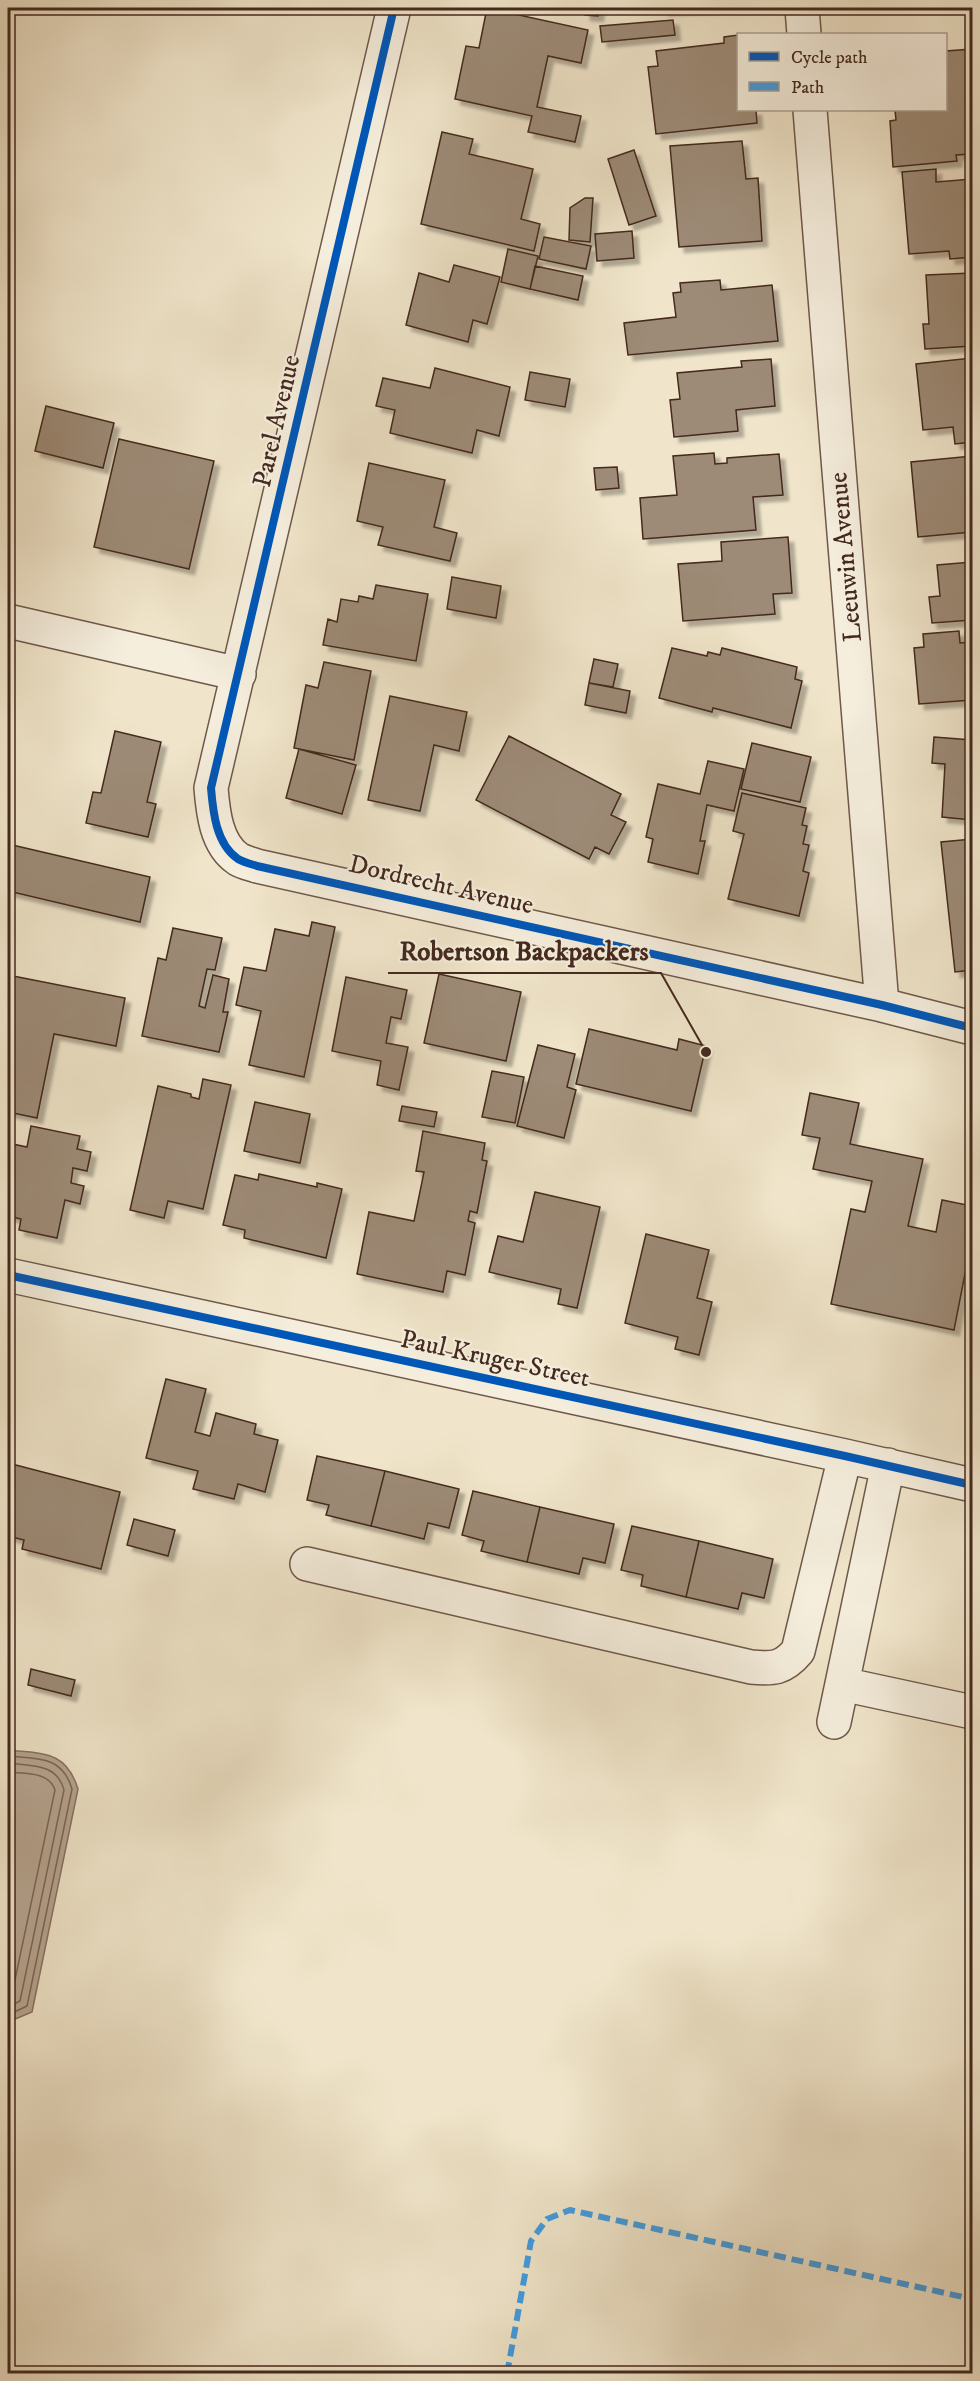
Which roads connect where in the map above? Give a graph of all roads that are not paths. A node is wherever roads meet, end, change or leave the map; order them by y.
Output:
1 (394, 8) edge
2 (802, 8) edge
3 (804, 33) edge
4 (810, 111) edge
5 (8, 621) edge
6 (239, 674) junction
7 (223, 842) joint
8 (882, 1005) junction
9 (972, 1028) edge
10 (8, 1275) edge
11 (845, 1455) junction
12 (888, 1465) junction
13 (972, 1485) edge
14 (307, 1564) dead end
15 (842, 1684) junction
16 (972, 1712) edge
17 (834, 1722) dead end

1 - 6 street, Parel Avenue
2 - 3 street
4 - 8 street, Leeuwin Avenue
5 - 6 street
6 - 7 street, Parel Avenue
7 - 8 street, Dordrecht Avenue
8 - 9 street, Dordrecht Avenue
10 - 11 street, Paul Kruger Street
11 - 12 street, Paul Kruger Street
11 - 14 street
12 - 13 street, Paul Kruger Street
12 - 15 street
15 - 16 street
15 - 17 street

